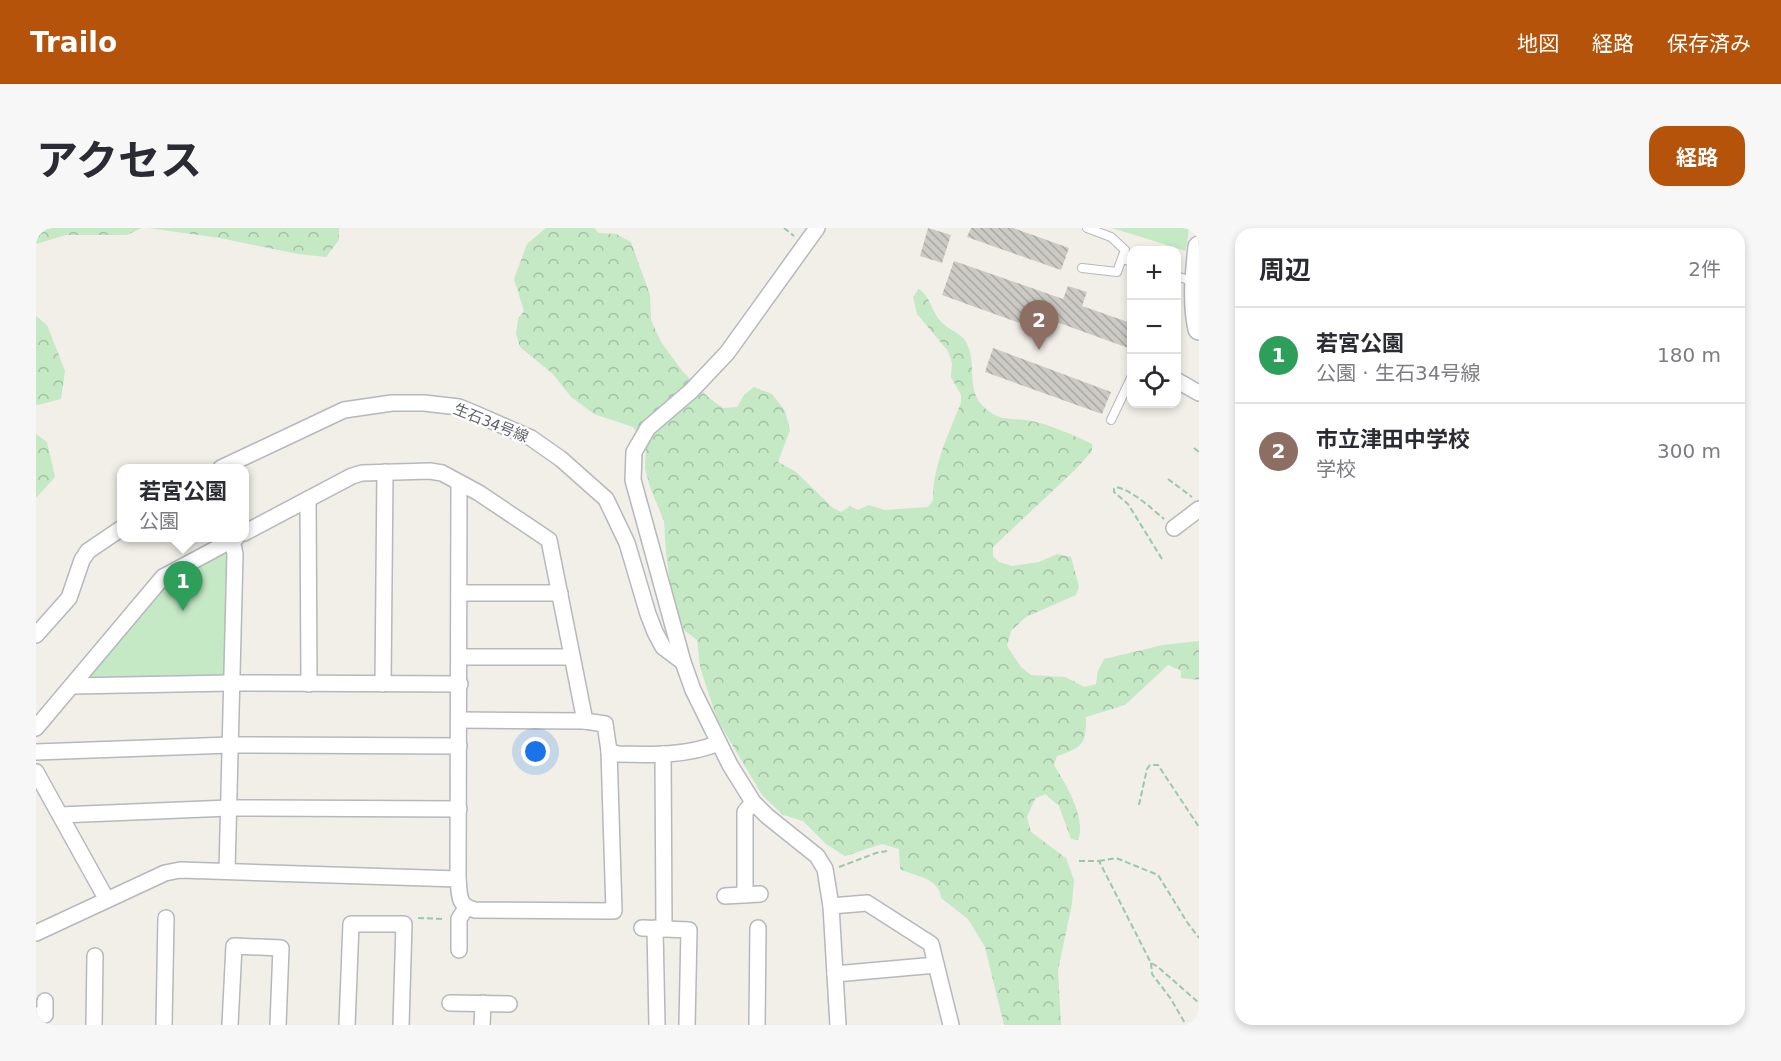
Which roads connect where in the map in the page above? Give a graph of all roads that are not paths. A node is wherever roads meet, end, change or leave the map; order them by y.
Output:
1 (817, 228) edge
2 (1086, 228) edge
3 (1199, 247) edge
4 (1122, 259) junction
5 (1127, 261) edge
6 (1082, 268) dead end
7 (1186, 279) edge
8 (1199, 329) edge
9 (1181, 383) edge
10 (1127, 385) edge
11 (1199, 393) edge
12 (1112, 420) dead end
13 (229, 464) edge
14 (385, 472) junction
15 (459, 483) junction
16 (308, 499) junction
17 (1199, 509) edge
18 (1174, 528) road end
19 (117, 531) edge
20 (249, 531) edge
21 (228, 542) edge
22 (236, 542) edge
23 (459, 593) junction
24 (560, 593) junction
25 (36, 635) edge
26 (460, 657) junction
27 (573, 657) junction
28 (682, 662) junction
29 (231, 683) junction
30 (309, 684) junction
31 (383, 684) junction
32 (460, 684) junction
33 (72, 686) junction
34 (459, 720) junction
35 (585, 721) junction
36 (36, 728) edge
37 (719, 743) junction
38 (230, 745) junction
39 (459, 746) junction
40 (609, 751) junction
41 (36, 752) edge
42 (663, 754) junction
43 (36, 772) edge
44 (753, 802) junction
45 (229, 808) junction
46 (459, 808) junction
47 (60, 815) junction
48 (227, 871) junction
49 (458, 879) junction
50 (725, 896) dead end
51 (107, 900) junction
52 (831, 906) junction
53 (463, 913) junction
54 (166, 918) dead end
55 (654, 928) junction
56 (758, 928) dead end
57 (36, 933) edge
58 (459, 951) dead end
59 (95, 956) dead end
60 (936, 965) junction
61 (835, 974) junction
62 (45, 1001) dead end
63 (450, 1003) dead end
64 (483, 1003) junction
65 (509, 1004) dead end
66 (36, 1015) edge
67 (94, 1025) edge
68 (164, 1025) edge
69 (230, 1025) edge
70 (278, 1025) edge
71 (347, 1025) edge
72 (401, 1025) edge
73 (482, 1025) edge
74 (657, 1025) edge
75 (687, 1025) edge
76 (757, 1025) edge
77 (838, 1025) edge
78 (951, 1025) edge

1 - 28 street
2 - 4 lane
3 - 7 main road
4 - 5 lane
4 - 6 lane
7 - 8 main road
9 - 11 street
10 - 12 lane
13 - 28 street, 生石34号線
14 - 15 street
14 - 16 street
14 - 31 street
15 - 23 street
15 - 24 street
16 - 20 street
16 - 30 street
17 - 18 street
19 - 25 street
21 - 33 street
22 - 29 street
23 - 24 street
23 - 26 street
24 - 27 street
26 - 27 street
26 - 32 street
27 - 35 street
28 - 37 street
29 - 30 street
29 - 33 street
29 - 38 street
30 - 31 street
31 - 32 street
32 - 34 street
33 - 36 street
34 - 35 street
34 - 39 street
35 - 40 street
37 - 42 street
37 - 44 street
38 - 39 street
38 - 41 street
38 - 45 street
39 - 46 street
40 - 42 street
40 - 53 street
42 - 55 street
43 - 47 street
44 - 50 street
44 - 52 street
45 - 46 street
45 - 47 street
45 - 48 street
46 - 49 street
47 - 51 street
48 - 49 street
48 - 51 street
49 - 53 street
51 - 57 street
52 - 60 street
52 - 61 street
53 - 58 street
54 - 68 street
55 - 74 street
55 - 75 street
56 - 76 street
59 - 67 street
60 - 61 street
60 - 78 street
61 - 77 street
62 - 66 street
63 - 64 street
64 - 65 street
64 - 73 street
69 - 70 street
71 - 72 street

